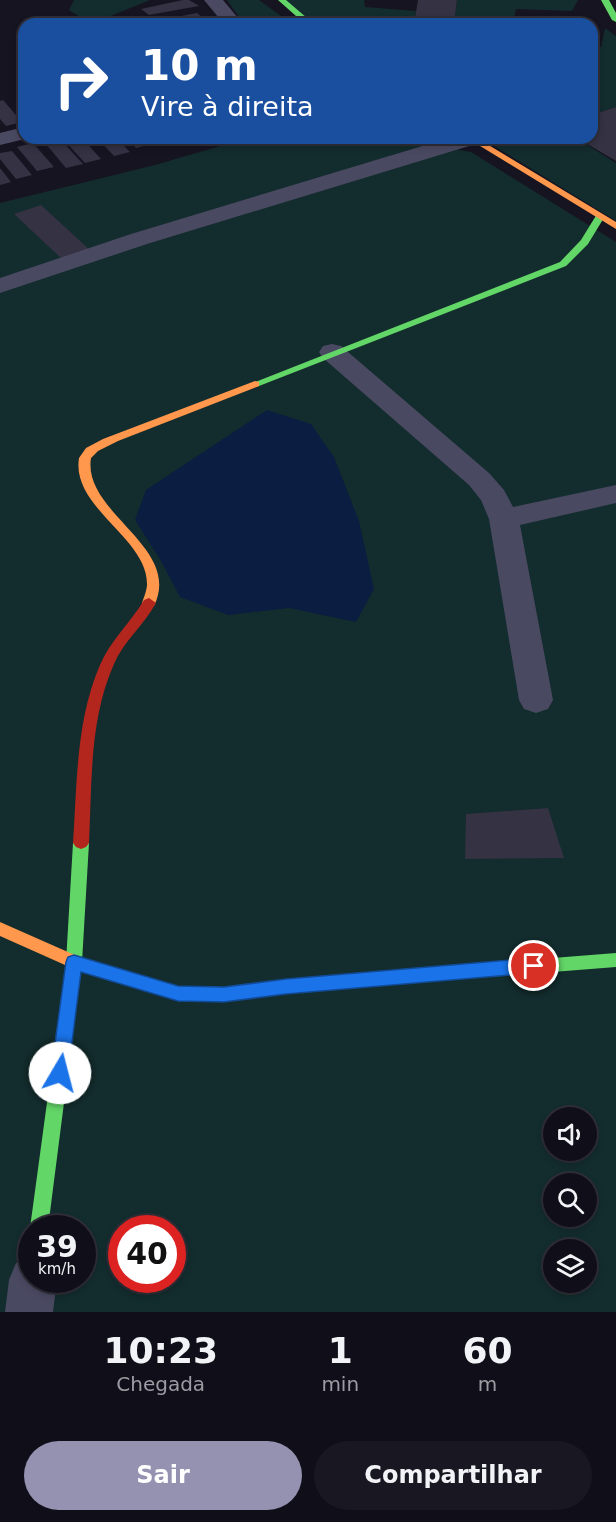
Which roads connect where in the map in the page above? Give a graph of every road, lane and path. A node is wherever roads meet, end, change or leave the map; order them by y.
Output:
1 (213, 0) edge
2 (282, 0) edge
3 (605, 0) edge
4 (229, 18) edge
5 (303, 18) edge
6 (616, 20) edge
7 (18, 135) edge
8 (0, 139) edge
9 (412, 144) edge
10 (452, 144) edge
11 (481, 144) edge
12 (426, 152) junction
13 (600, 216) junction
14 (616, 225) edge
15 (0, 286) edge
16 (332, 352) junction
17 (616, 494) edge
18 (504, 519) junction
19 (537, 700) dead end
20 (0, 929) edge
21 (616, 960) edge
22 (74, 962) junction
23 (41, 1215) edge
24 (31, 1293) edge
25 (29, 1312) edge

1 - 4 street
2 - 5 street
3 - 6 street
7 - 8 street
9 - 12 street
10 - 12 street
11 - 13 street
12 - 15 street
13 - 14 street
13 - 16 street
16 - 18 street
16 - 22 street
17 - 18 street
18 - 19 street
20 - 22 street
21 - 22 street
22 - 23 street
24 - 25 street

